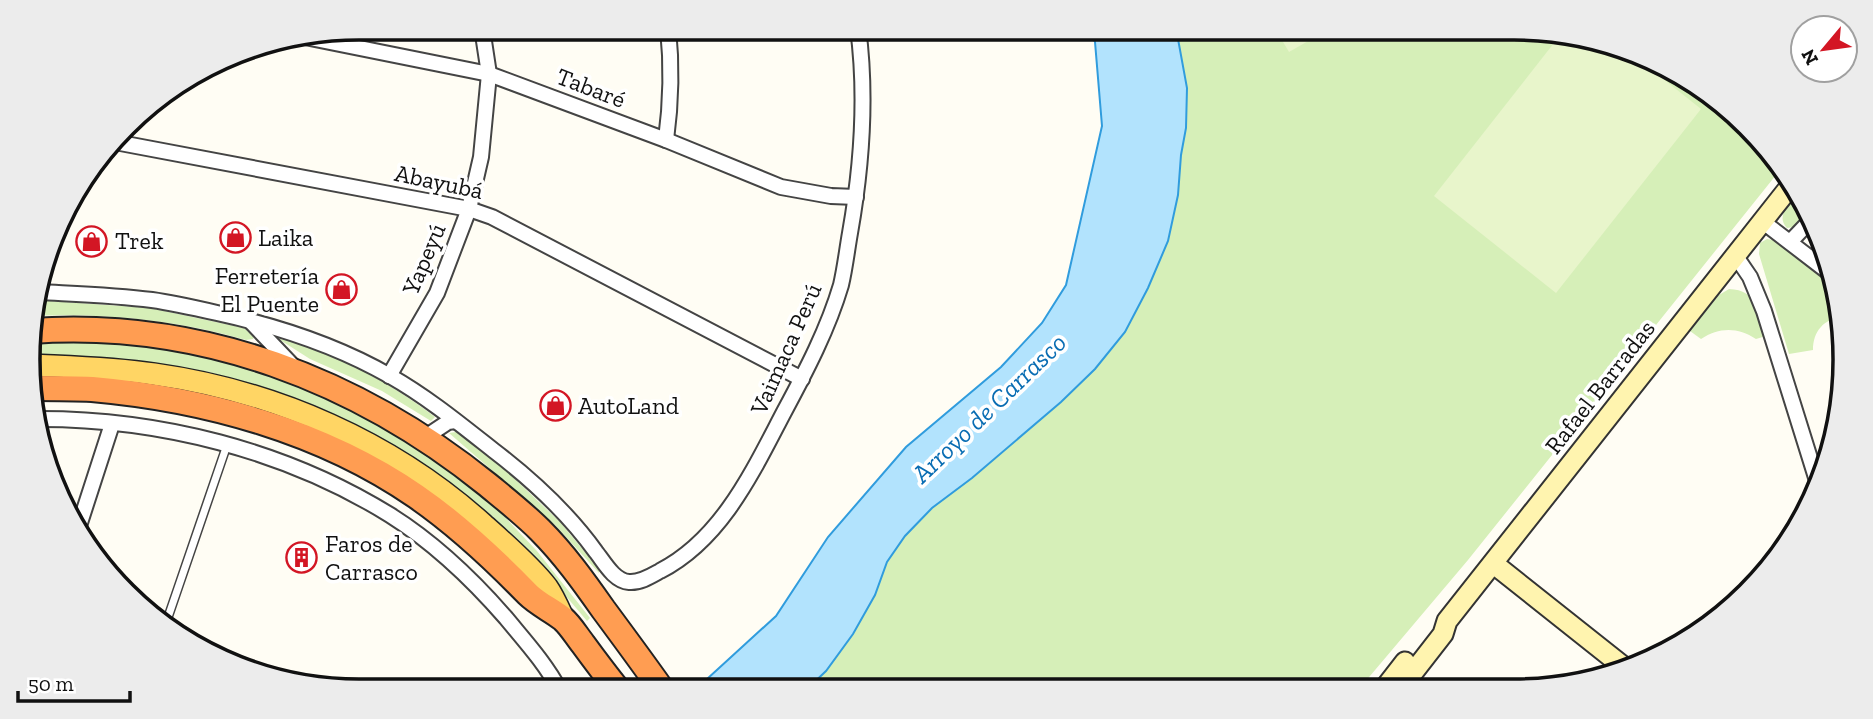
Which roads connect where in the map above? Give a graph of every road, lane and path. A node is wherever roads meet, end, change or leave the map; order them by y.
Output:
1 (484, 40) edge
2 (669, 40) edge
3 (860, 40) edge
4 (329, 42) edge
5 (489, 74) junction
6 (666, 140) junction
7 (124, 144) edge
8 (1785, 192) edge
9 (856, 197) junction
10 (469, 209) junction
11 (1762, 221) junction
12 (1804, 227) edge
13 (1790, 242) junction
14 (1735, 255) junction
15 (1818, 264) edge
16 (47, 293) edge
17 (250, 320) junction
18 (42, 331) edge
19 (40, 365) edge
20 (299, 372) junction
21 (389, 376) junction
22 (802, 379) junction
23 (42, 388) edge
24 (46, 419) edge
25 (454, 421) junction
26 (112, 424) junction
27 (424, 438) junction
28 (227, 444) junction
29 (1813, 469) edge
30 (82, 517) edge
31 (1493, 564) junction
32 (169, 616) edge
33 (564, 620) junction
34 (1447, 621) junction
35 (1617, 662) edge
36 (554, 679) edge
37 (610, 679) edge
38 (655, 679) edge
39 (1391, 679) edge
40 (1408, 679) edge

1 - 5 street, Yapeyú
2 - 6 street
3 - 9 street, Vaimaca Perú
4 - 5 street, Tabaré
5 - 6 street, Tabaré
5 - 10 street, Yapeyú
6 - 9 street, Tabaré
7 - 10 street, Abayubá
8 - 11 main road, Rafael Barradas
9 - 22 street, Vaimaca Perú
10 - 21 street, Yapeyú
10 - 22 street, Abayubá
11 - 13 street
11 - 14 main road, Rafael Barradas
12 - 13 street
13 - 15 street
14 - 29 street
14 - 31 main road, Rafael Barradas
16 - 17 street
17 - 20 street
17 - 21 street
18 - 20 highway
19 - 33 main road
20 - 27 highway
21 - 25 street
22 - 25 street, Vaimaca Perú
23 - 33 highway
24 - 26 street
25 - 27 street
26 - 28 street
26 - 30 street
27 - 38 highway
28 - 32 lane
28 - 36 street
31 - 34 main road, Rafael Barradas
31 - 35 main road
33 - 37 highway
34 - 39 main road, Rafael Barradas
34 - 40 main road, Rafael Barradas

